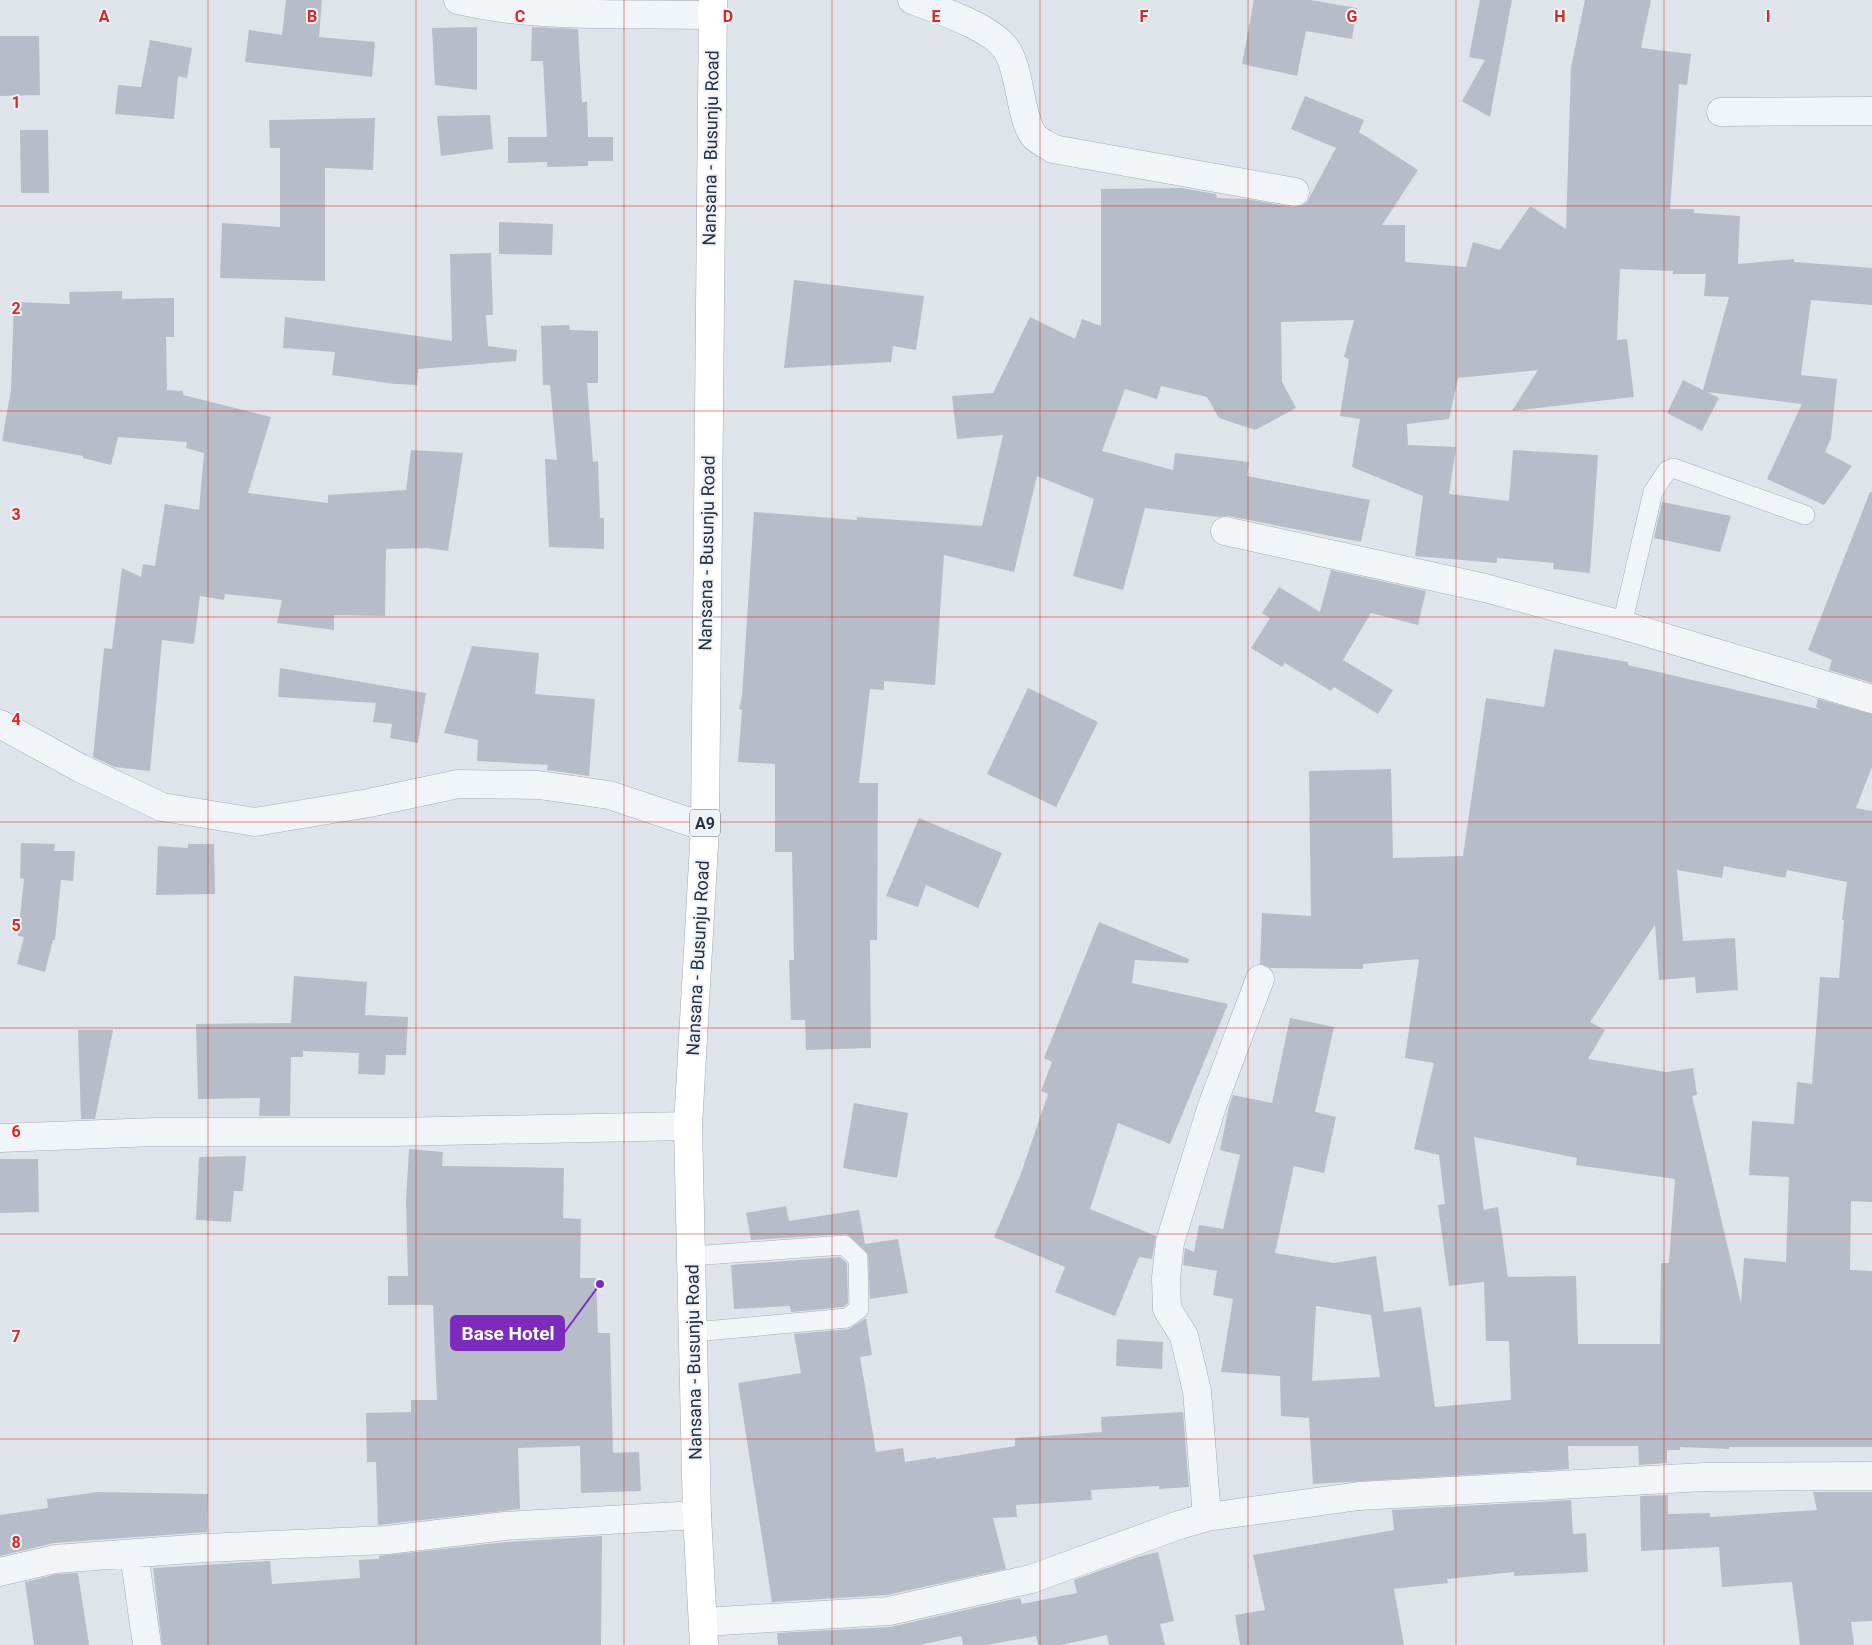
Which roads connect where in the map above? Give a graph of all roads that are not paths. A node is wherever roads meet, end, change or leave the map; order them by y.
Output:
1 (458, 0) edge
2 (912, 0) edge
3 (713, 8) edge
4 (1872, 111) edge
5 (1721, 112) dead end
6 (1295, 192) dead end
7 (1805, 515) dead end
8 (1225, 531) dead end
9 (1622, 625) junction
10 (1872, 699) edge
11 (0, 724) edge
12 (705, 827) junction
13 (1260, 979) dead end
14 (688, 1126) junction
15 (0, 1138) edge
16 (692, 1256) junction
17 (694, 1332) junction
18 (1872, 1476) edge
19 (697, 1515) junction
20 (1207, 1518) junction
21 (134, 1554) junction
22 (0, 1572) edge
23 (703, 1634) edge
24 (147, 1645) edge

1 - 3 street
2 - 6 street
3 - 12 main road, Nansana - Busunju Road / A9
4 - 5 street
7 - 9 lane
8 - 9 street
9 - 10 street
11 - 12 street
12 - 14 main road, Nansana - Busunju Road / A9
13 - 20 street
14 - 15 street
14 - 16 main road, Nansana - Busunju Road / A9
16 - 17 main road, Nansana - Busunju Road / A9
16 - 17 lane
17 - 19 main road, Nansana - Busunju Road / A9
18 - 20 street
19 - 21 street
19 - 23 main road, Nansana - Busunju Road / A9
20 - 23 street
21 - 22 street
21 - 24 street

